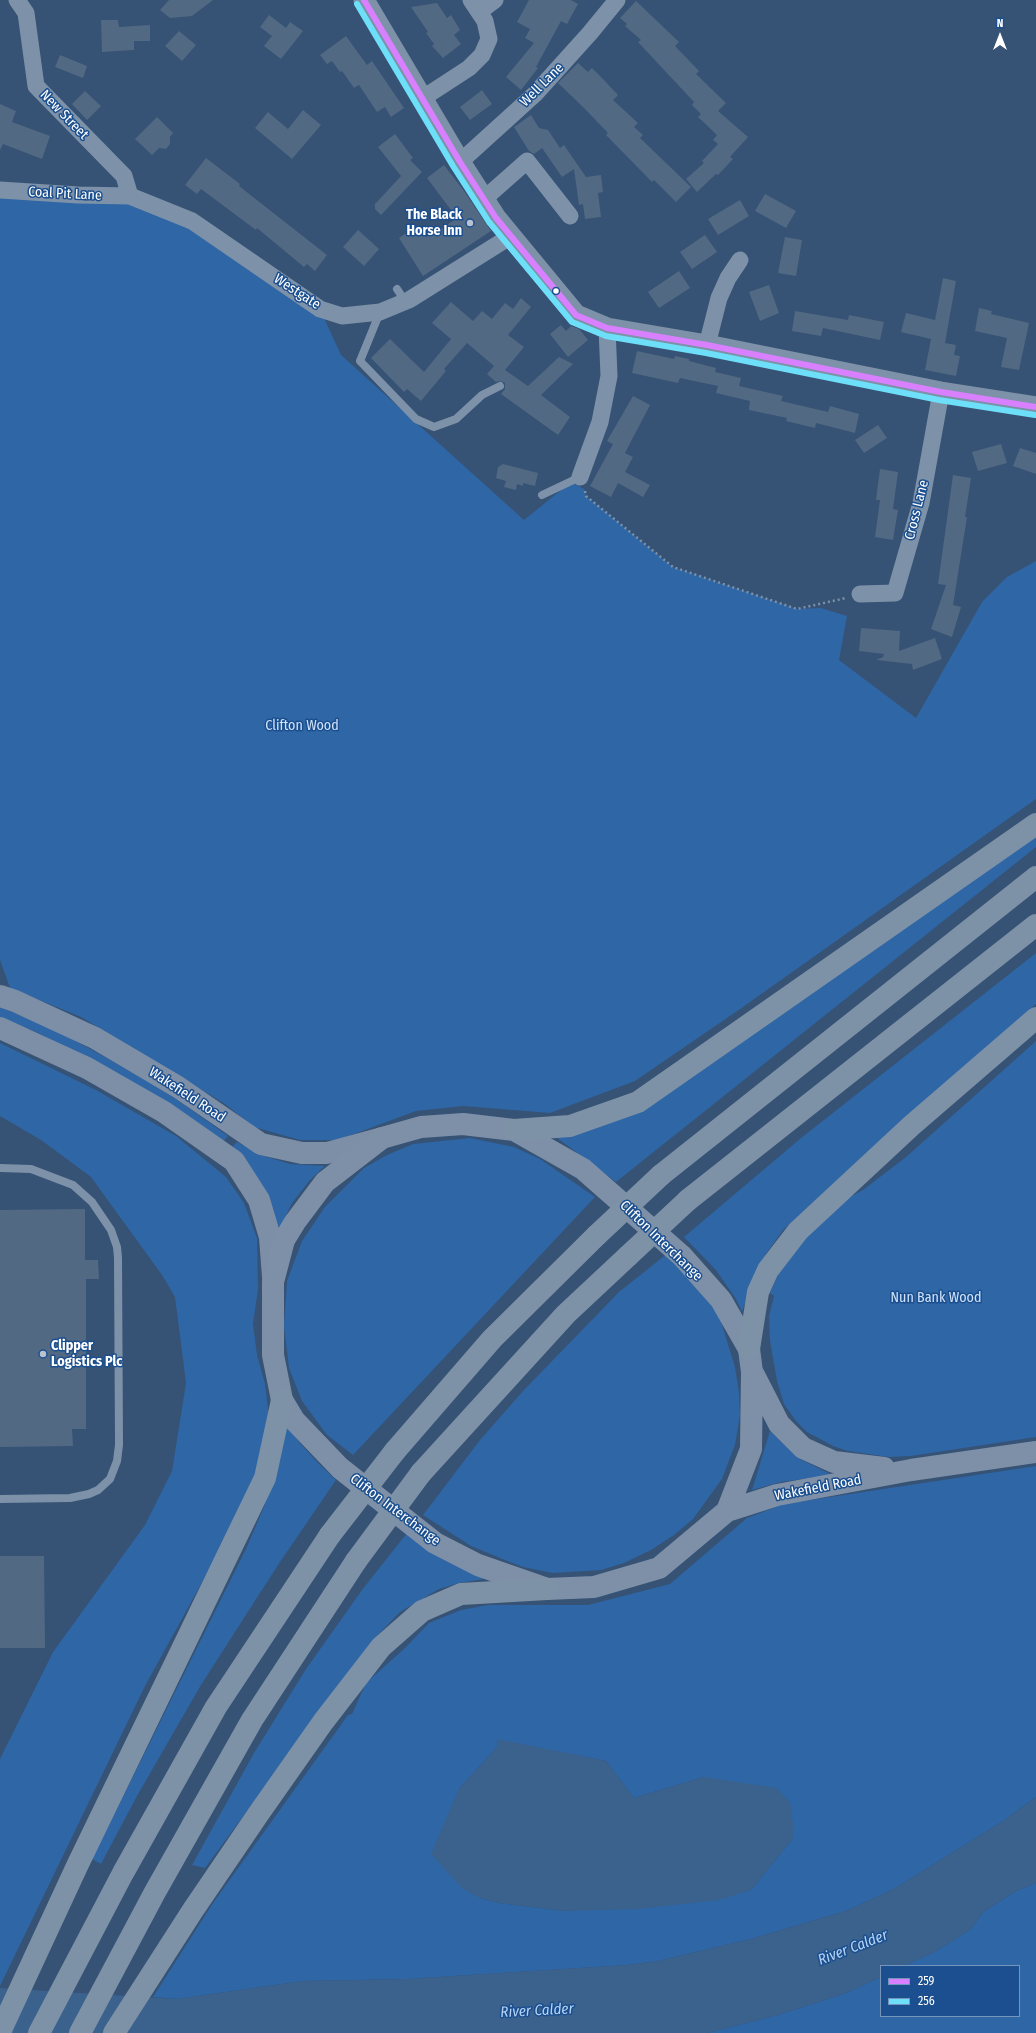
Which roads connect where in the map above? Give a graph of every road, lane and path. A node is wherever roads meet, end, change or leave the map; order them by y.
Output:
1 (17, 0) edge
2 (364, 0) edge
3 (495, 0) edge
4 (617, 0) edge
5 (475, 6) edge
6 (423, 98) junction
7 (460, 162) junction
8 (0, 190) edge
9 (130, 196) junction
10 (484, 199) junction
11 (570, 216) dead end
12 (511, 236) junction
13 (740, 260) dead end
14 (380, 312) junction
15 (607, 328) junction
16 (707, 345) junction
17 (500, 386) dead end
18 (941, 392) junction
19 (1036, 407) edge
20 (580, 477) junction
21 (542, 495) dead end
22 (860, 594) joint
23 (1036, 824) edge
24 (1036, 877) edge
25 (1036, 925) edge
26 (0, 996) edge
27 (1036, 1018) edge
28 (0, 1028) edge
29 (514, 1130) junction
30 (382, 1138) junction
31 (0, 1168) edge
32 (273, 1282) junction
33 (749, 1349) junction
34 (752, 1372) junction
35 (282, 1400) junction
36 (1036, 1452) edge
37 (911, 1470) junction
38 (0, 1499) edge
39 (727, 1511) junction
40 (547, 1589) junction
41 (0, 2032) edge
42 (39, 2033) edge
43 (80, 2033) edge
44 (114, 2033) edge

1 - 9 street, New Street
2 - 6 street
3 - 5 street
4 - 7 street, Well Lane
5 - 6 street
6 - 7 street
7 - 10 street
8 - 9 street, Coal Pit Lane
9 - 14 street, Westgate
10 - 11 street
10 - 12 street
12 - 14 street, Westgate
12 - 15 street
13 - 16 street
14 - 17 lane
15 - 16 street
15 - 20 street
16 - 18 street
18 - 19 street
18 - 22 street, Cross Lane
20 - 21 lane
20 - 22 path
23 - 29 highway
24 - 42 highway, bridge
25 - 43 highway, bridge
26 - 30 main road, Wakefield Road
27 - 33 highway
28 - 32 main road, Wakefield Road
29 - 30 highway, Clifton Interchange
29 - 33 highway, Clifton Interchange
30 - 32 highway, Clifton Interchange
31 - 38 lane
32 - 35 highway, Clifton Interchange
33 - 34 highway, Clifton Interchange
34 - 37 highway, Wakefield Road
34 - 39 highway, Clifton Interchange
35 - 40 highway, Clifton Interchange
35 - 41 highway
36 - 37 highway, Wakefield Road
37 - 39 highway, Wakefield Road
39 - 40 highway, Clifton Interchange
40 - 44 highway

